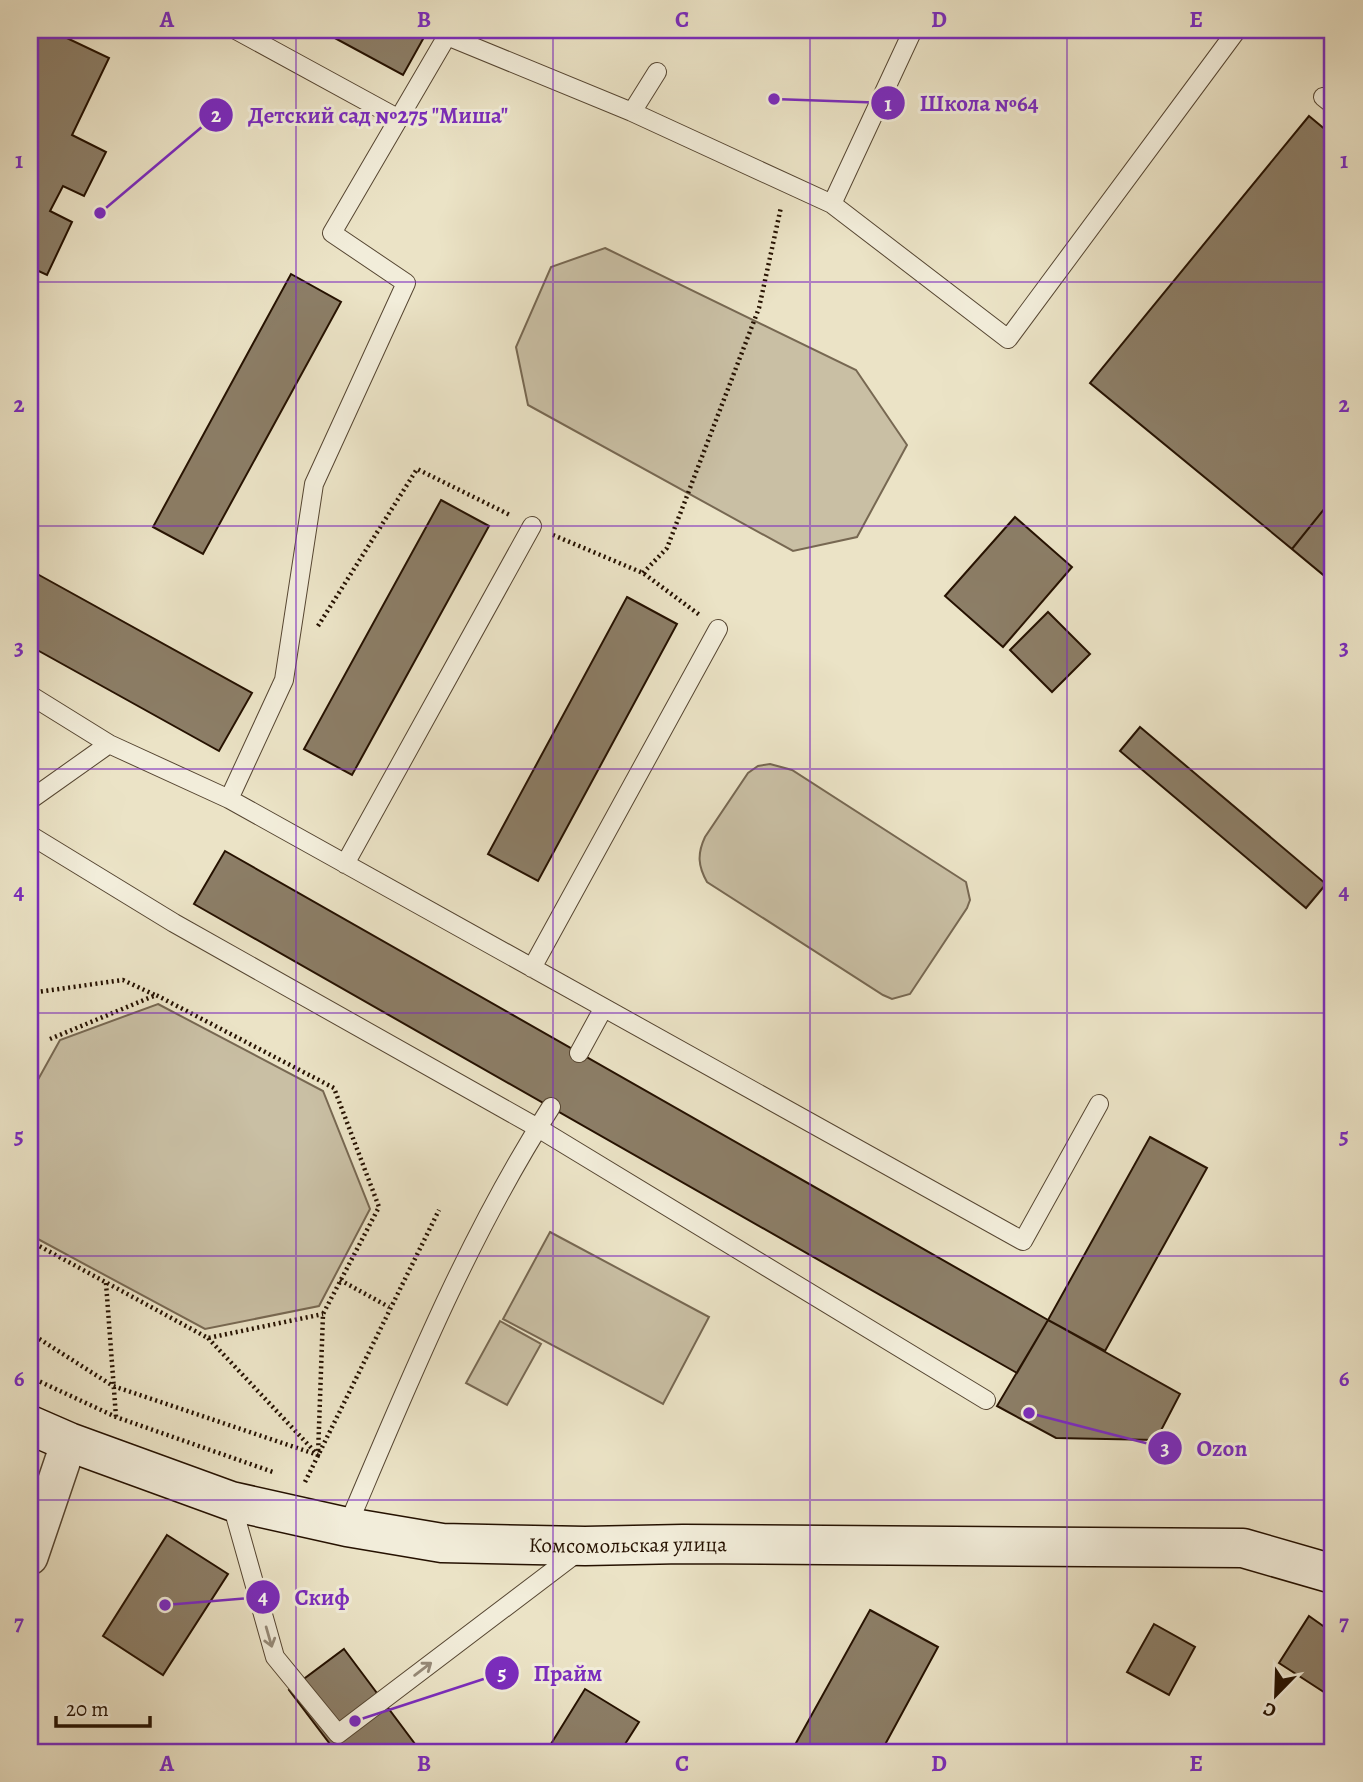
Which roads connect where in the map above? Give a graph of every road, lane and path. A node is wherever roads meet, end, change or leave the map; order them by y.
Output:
1 (236, 30) edge
2 (913, 30) edge
3 (1237, 30) edge
4 (657, 72) dead end
5 (632, 112) junction
6 (399, 119) junction
7 (787, 183) junction
8 (832, 204) junction
9 (532, 526) junction
10 (643, 573) junction
11 (718, 629) joint
12 (314, 633) dead end
13 (30, 695) edge
14 (108, 744) junction
15 (229, 799) junction
16 (30, 800) edge
17 (30, 835) edge
18 (345, 864) junction
19 (532, 968) junction
20 (30, 993) edge
21 (156, 995) junction
22 (603, 1009) junction
23 (50, 1040) dead end
24 (579, 1053) dead end
25 (1099, 1104) dead end
26 (551, 1107) dead end
27 (538, 1128) junction
28 (439, 1210) dead end
29 (30, 1241) edge
30 (340, 1280) junction
31 (106, 1282) junction
32 (389, 1307) junction
33 (323, 1314) junction
34 (30, 1333) edge
35 (208, 1338) junction
36 (30, 1377) edge
37 (113, 1385) junction
38 (986, 1400) dead end
39 (116, 1417) junction
40 (30, 1425) edge
41 (69, 1442) junction
42 (318, 1455) junction
43 (279, 1474) dead end
44 (292, 1478) dead end
45 (305, 1483) junction
46 (231, 1501) junction
47 (353, 1513) junction
48 (585, 1546) junction
49 (30, 1557) edge
50 (1333, 1574) edge

1 - 6 lane
2 - 8 lane
3 - 8 lane
4 - 5 lane
5 - 6 lane
5 - 7 lane
6 - 15 lane
7 - 8 lane
7 - 10 path
9 - 10 path
9 - 12 path
9 - 18 lane
10 - 11 path
11 - 19 lane
13 - 14 lane
14 - 15 lane
14 - 16 lane
15 - 18 lane
17 - 27 lane
18 - 19 lane
19 - 22 lane
20 - 21 path
21 - 23 path
21 - 30 path
22 - 24 lane
22 - 25 lane
26 - 27 lane
27 - 38 lane
27 - 47 lane
28 - 32 path
29 - 31 path
30 - 32 path
30 - 33 path
31 - 35 path
31 - 37 path
32 - 42 path
33 - 35 path
33 - 42 path
34 - 37 path
35 - 42 path
36 - 39 path
37 - 39 path
37 - 42 path
39 - 43 path
40 - 41 main road, Комсомольская улица
41 - 46 main road, Комсомольская улица
41 - 49 street
42 - 45 path
44 - 45 path
45 - 47 path
46 - 47 main road, Комсомольская улица
46 -> 48 lane
47 - 48 main road, Комсомольская улица
48 - 50 main road, Комсомольская улица

